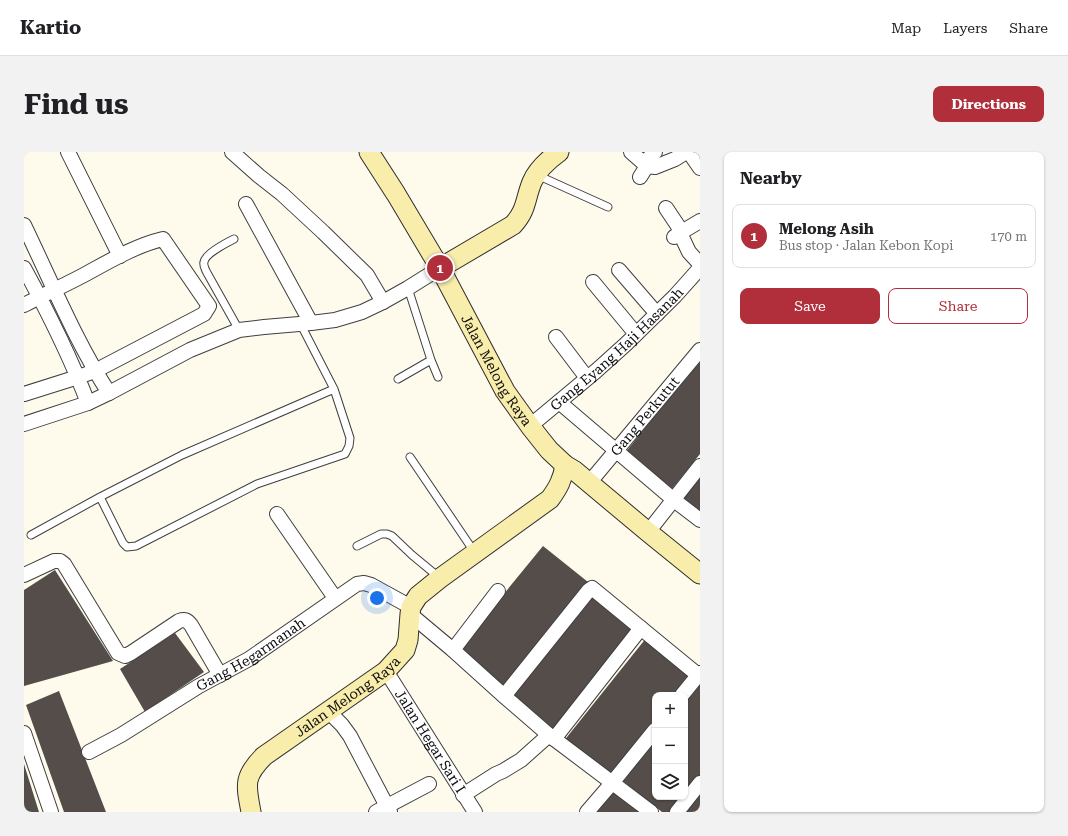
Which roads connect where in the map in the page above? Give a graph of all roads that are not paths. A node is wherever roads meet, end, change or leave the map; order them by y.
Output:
1 (68, 152) edge
2 (232, 152) edge
3 (368, 152) edge
4 (559, 152) edge
5 (631, 152) edge
6 (655, 152) edge
7 (686, 152) edge
8 (689, 152) edge
9 (700, 168) edge
10 (644, 169) junction
11 (536, 175) junction
12 (246, 204) dead end
13 (608, 207) dead end
14 (666, 208) dead end
15 (700, 221) edge
16 (24, 225) edge
17 (677, 235) junction
18 (234, 239) dead end
19 (120, 256) junction
20 (700, 264) edge
21 (24, 268) edge
22 (440, 268) junction
23 (700, 268) edge
24 (619, 270) dead end
25 (593, 282) dead end
26 (408, 288) junction
27 (57, 296) junction
28 (383, 302) junction
29 (43, 303) junction
30 (24, 305) edge
31 (657, 314) junction
32 (305, 323) junction
33 (239, 330) junction
34 (636, 334) junction
35 (556, 337) dead end
36 (700, 350) edge
37 (431, 360) junction
38 (95, 371) junction
39 (438, 377) dead end
40 (78, 378) junction
41 (587, 378) junction
42 (398, 379) dead end
43 (334, 389) junction
44 (109, 393) junction
45 (24, 394) edge
46 (88, 402) junction
47 (558, 402) junction
48 (24, 424) edge
49 (530, 426) junction
50 (616, 451) junction
51 (410, 458) dead end
52 (565, 465) junction
53 (700, 466) edge
54 (589, 483) junction
55 (100, 497) junction
56 (674, 500) junction
57 (277, 514) dead end
58 (700, 520) edge
59 (648, 532) junction
60 (31, 535) dead end
61 (358, 546) dead end
62 (476, 554) junction
63 (699, 572) edge
64 (24, 575) edge
65 (439, 579) junction
66 (498, 591) dead end
67 (336, 598) junction
68 (410, 611) junction
69 (641, 628) junction
70 (453, 650) junction
71 (386, 670) junction
72 (699, 674) edge
73 (220, 675) junction
74 (684, 692) edge
75 (504, 696) junction
76 (328, 711) junction
77 (24, 733) edge
78 (652, 734) edge
79 (552, 737) junction
80 (89, 752) dead end
81 (612, 783) junction
82 (700, 783) edge
83 (429, 784) dead end
84 (463, 795) junction
85 (384, 810) edge
86 (51, 812) edge
87 (251, 812) edge
88 (475, 812) edge
89 (587, 812) edge
90 (651, 812) edge
91 (677, 812) edge

1 - 19 street
2 - 28 street
3 - 22 main road, Jalan Melong Raya
4 - 11 main road
5 - 10 street
6 - 10 street
7 - 10 street
8 - 9 street
11 - 13 lane
11 - 22 main road
12 - 32 street
14 - 17 street
15 - 17 street
16 - 27 street
17 - 20 street
18 - 33 lane
19 - 27 street
19 - 38 street
21 - 29 street
22 - 26 street
22 - 49 main road, Jalan Melong Raya
23 - 31 street, Gang Eyang Haji Hasanah
24 - 31 street
25 - 34 street
26 - 28 street
26 - 37 lane
27 - 29 street
27 - 38 street
28 - 32 street
29 - 30 street
29 - 40 street
31 - 34 street, Gang Eyang Haji Hasanah
32 - 33 street
32 - 43 lane
33 - 44 street
34 - 41 street, Gang Eyang Haji Hasanah
35 - 41 street
36 - 50 street, Gang Perkutut
37 - 39 lane
37 - 42 lane
38 - 40 street
38 - 44 street
40 - 45 street
40 - 46 street
41 - 47 street, Gang Eyang Haji Hasanah
43 - 55 lane
43 - 55 lane
44 - 46 street
46 - 48 street
47 - 49 street, Gang Eyang Haji Hasanah
47 - 50 street
49 - 52 main road, Jalan Melong Raya
50 - 54 street, Gang Perkutut
50 - 56 street
51 - 62 lane
52 - 54 main road, Jalan Melong Raya
52 - 62 main road
53 - 56 street
54 - 59 main road, Jalan Melong Raya
55 - 60 lane
56 - 58 street
56 - 59 street
57 - 67 street
59 - 63 main road, Jalan Melong Raya
61 - 65 lane
62 - 65 main road
64 - 73 street
65 - 68 main road
66 - 70 street
67 - 68 street, Gang Hegarmanah
67 - 73 street, Gang Hegarmanah
68 - 70 street
68 - 71 main road, Jalan Melong Raya
69 - 72 street
69 - 75 street
69 - 79 street
70 - 75 street
71 - 76 main road, Jalan Melong Raya
71 - 84 street, Jalan Hegar Sari I
72 - 74 street
73 - 80 street, Gang Hegarmanah
75 - 79 street
76 - 85 street
76 - 87 main road, Jalan Melong Raya
77 - 86 street
78 - 81 street
79 - 81 street
79 - 84 street
81 - 89 street
81 - 90 street
82 - 91 street
83 - 85 street
84 - 88 street, Jalan Hegar Sari I

